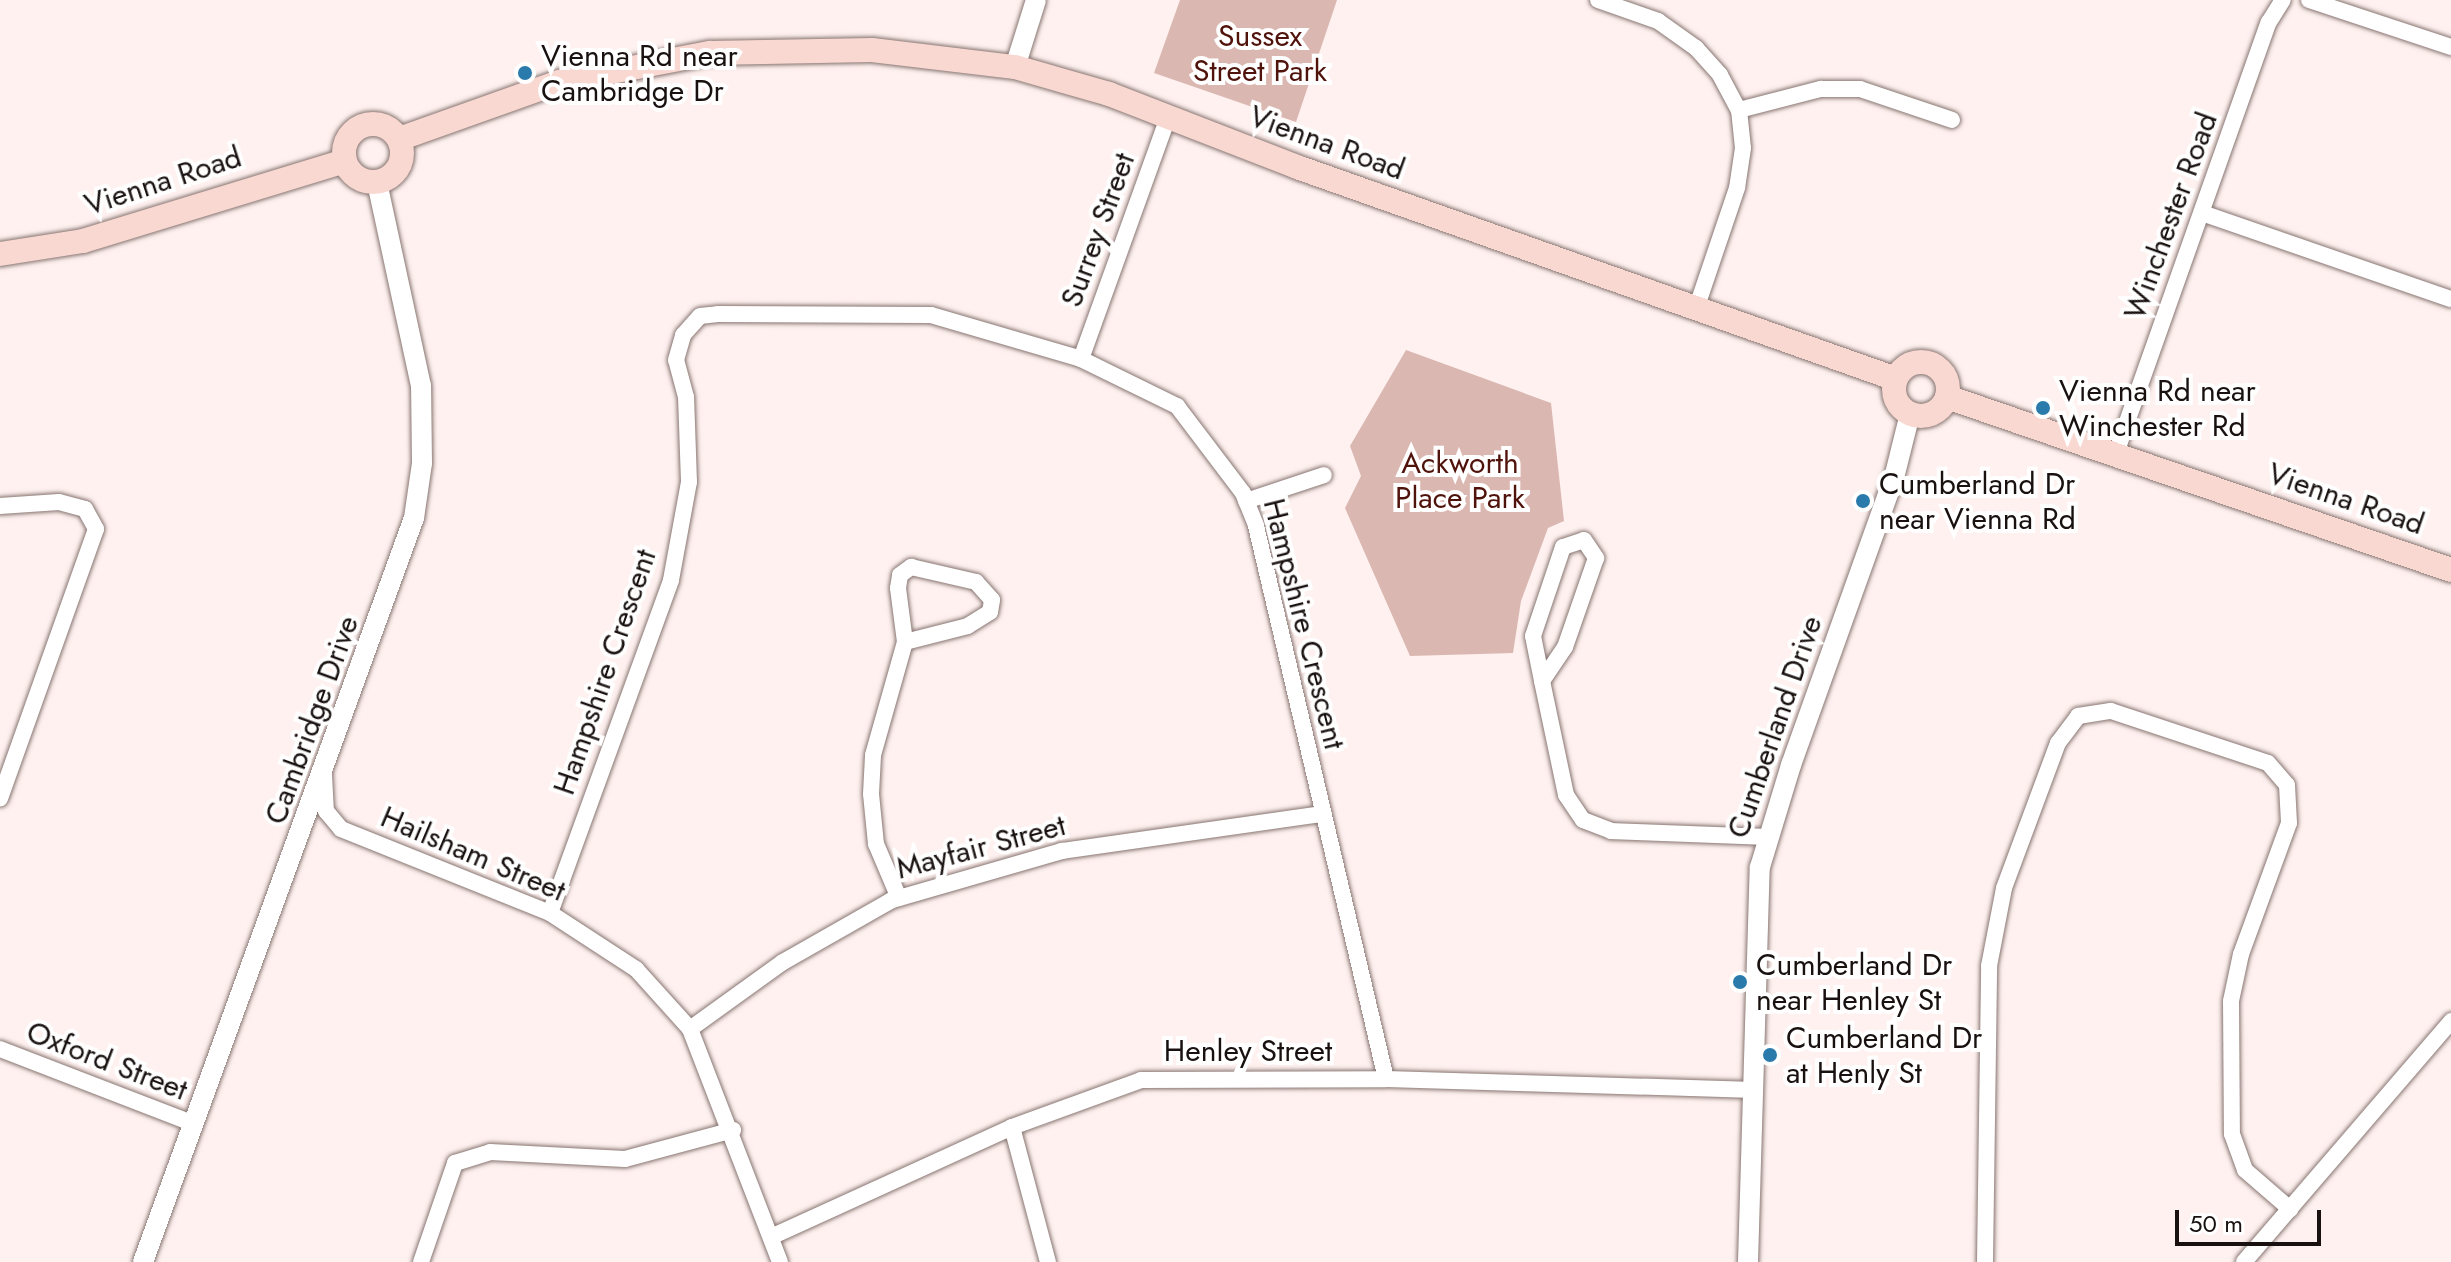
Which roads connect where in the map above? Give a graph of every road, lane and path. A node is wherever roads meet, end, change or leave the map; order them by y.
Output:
1 (1036, 0) edge
2 (1598, 0) edge
3 (2283, 0) edge
4 (2309, 0) edge
5 (2451, 47) edge
6 (1015, 67) junction
7 (1739, 110) junction
8 (1167, 120) junction
9 (1952, 120) dead end
10 (399, 139) junction
11 (344, 161) junction
12 (377, 182) junction
13 (2202, 213) junction
14 (0, 254) edge
15 (2451, 299) edge
16 (1697, 306) junction
17 (1081, 359) junction
18 (1896, 379) junction
19 (1947, 397) junction
20 (1910, 414) junction
21 (2116, 453) junction
22 (1324, 475) dead end
23 (1246, 501) junction
24 (0, 506) edge
25 (2451, 570) edge
26 (905, 642) junction
27 (1542, 681) junction
28 (324, 775) junction
29 (0, 798) edge
30 (1323, 814) junction
31 (1767, 837) junction
32 (899, 898) junction
33 (550, 913) junction
34 (2451, 1021) edge
35 (690, 1029) junction
36 (0, 1049) edge
37 (1386, 1079) junction
38 (1755, 1090) junction
39 (194, 1124) junction
40 (1012, 1127) junction
41 (733, 1130) junction
42 (2290, 1209) junction
43 (773, 1236) junction
44 (143, 1262) edge
45 (421, 1262) edge
46 (780, 1262) edge
47 (1048, 1262) edge
48 (1748, 1262) edge
49 (1985, 1262) edge
50 (2244, 1262) edge

1 - 6 street
2 - 7 street
3 - 13 street, Winchester Road
4 - 5 street
6 - 8 main road, Vienna Road
6 - 10 main road, Vienna Road
7 - 9 street
7 - 16 street
8 - 16 main road, Vienna Road
8 - 17 street, Surrey Street
10 - 11 main road
10 - 12 main road
11 - 12 main road
11 - 14 main road, Vienna Road
12 - 28 street, Cambridge Drive
13 - 15 street
13 - 21 street, Winchester Road
16 - 18 main road, Vienna Road
17 - 23 street, Hampshire Crescent
17 - 33 street, Hampshire Crescent
18 - 19 main road
18 - 20 main road
19 - 20 main road
19 - 21 main road, Vienna Road
20 - 31 street, Cumberland Drive
21 - 25 main road, Vienna Road
22 - 23 street
23 - 30 street, Hampshire Crescent
24 - 29 street
26 - 26 street
26 - 32 street
27 - 27 street
27 - 31 street
28 - 33 street, Hailsham Street
28 - 39 street, Cambridge Drive
30 - 32 street, Mayfair Street
30 - 37 street, Hampshire Crescent
31 - 38 street, Cumberland Drive
32 - 35 street, Mayfair Street
33 - 35 street, Hailsham Street
34 - 42 street
35 - 41 street, Hailsham Street
36 - 39 street, Oxford Street
37 - 38 street, Henley Street
37 - 40 street, Henley Street
38 - 48 street, Cumberland Drive
39 - 44 street, Cambridge Drive
40 - 43 street, Henley Street
40 - 47 street
41 - 43 street, Hailsham Street
41 - 45 street
42 - 49 street
42 - 50 street
43 - 46 street, Hailsham Street

